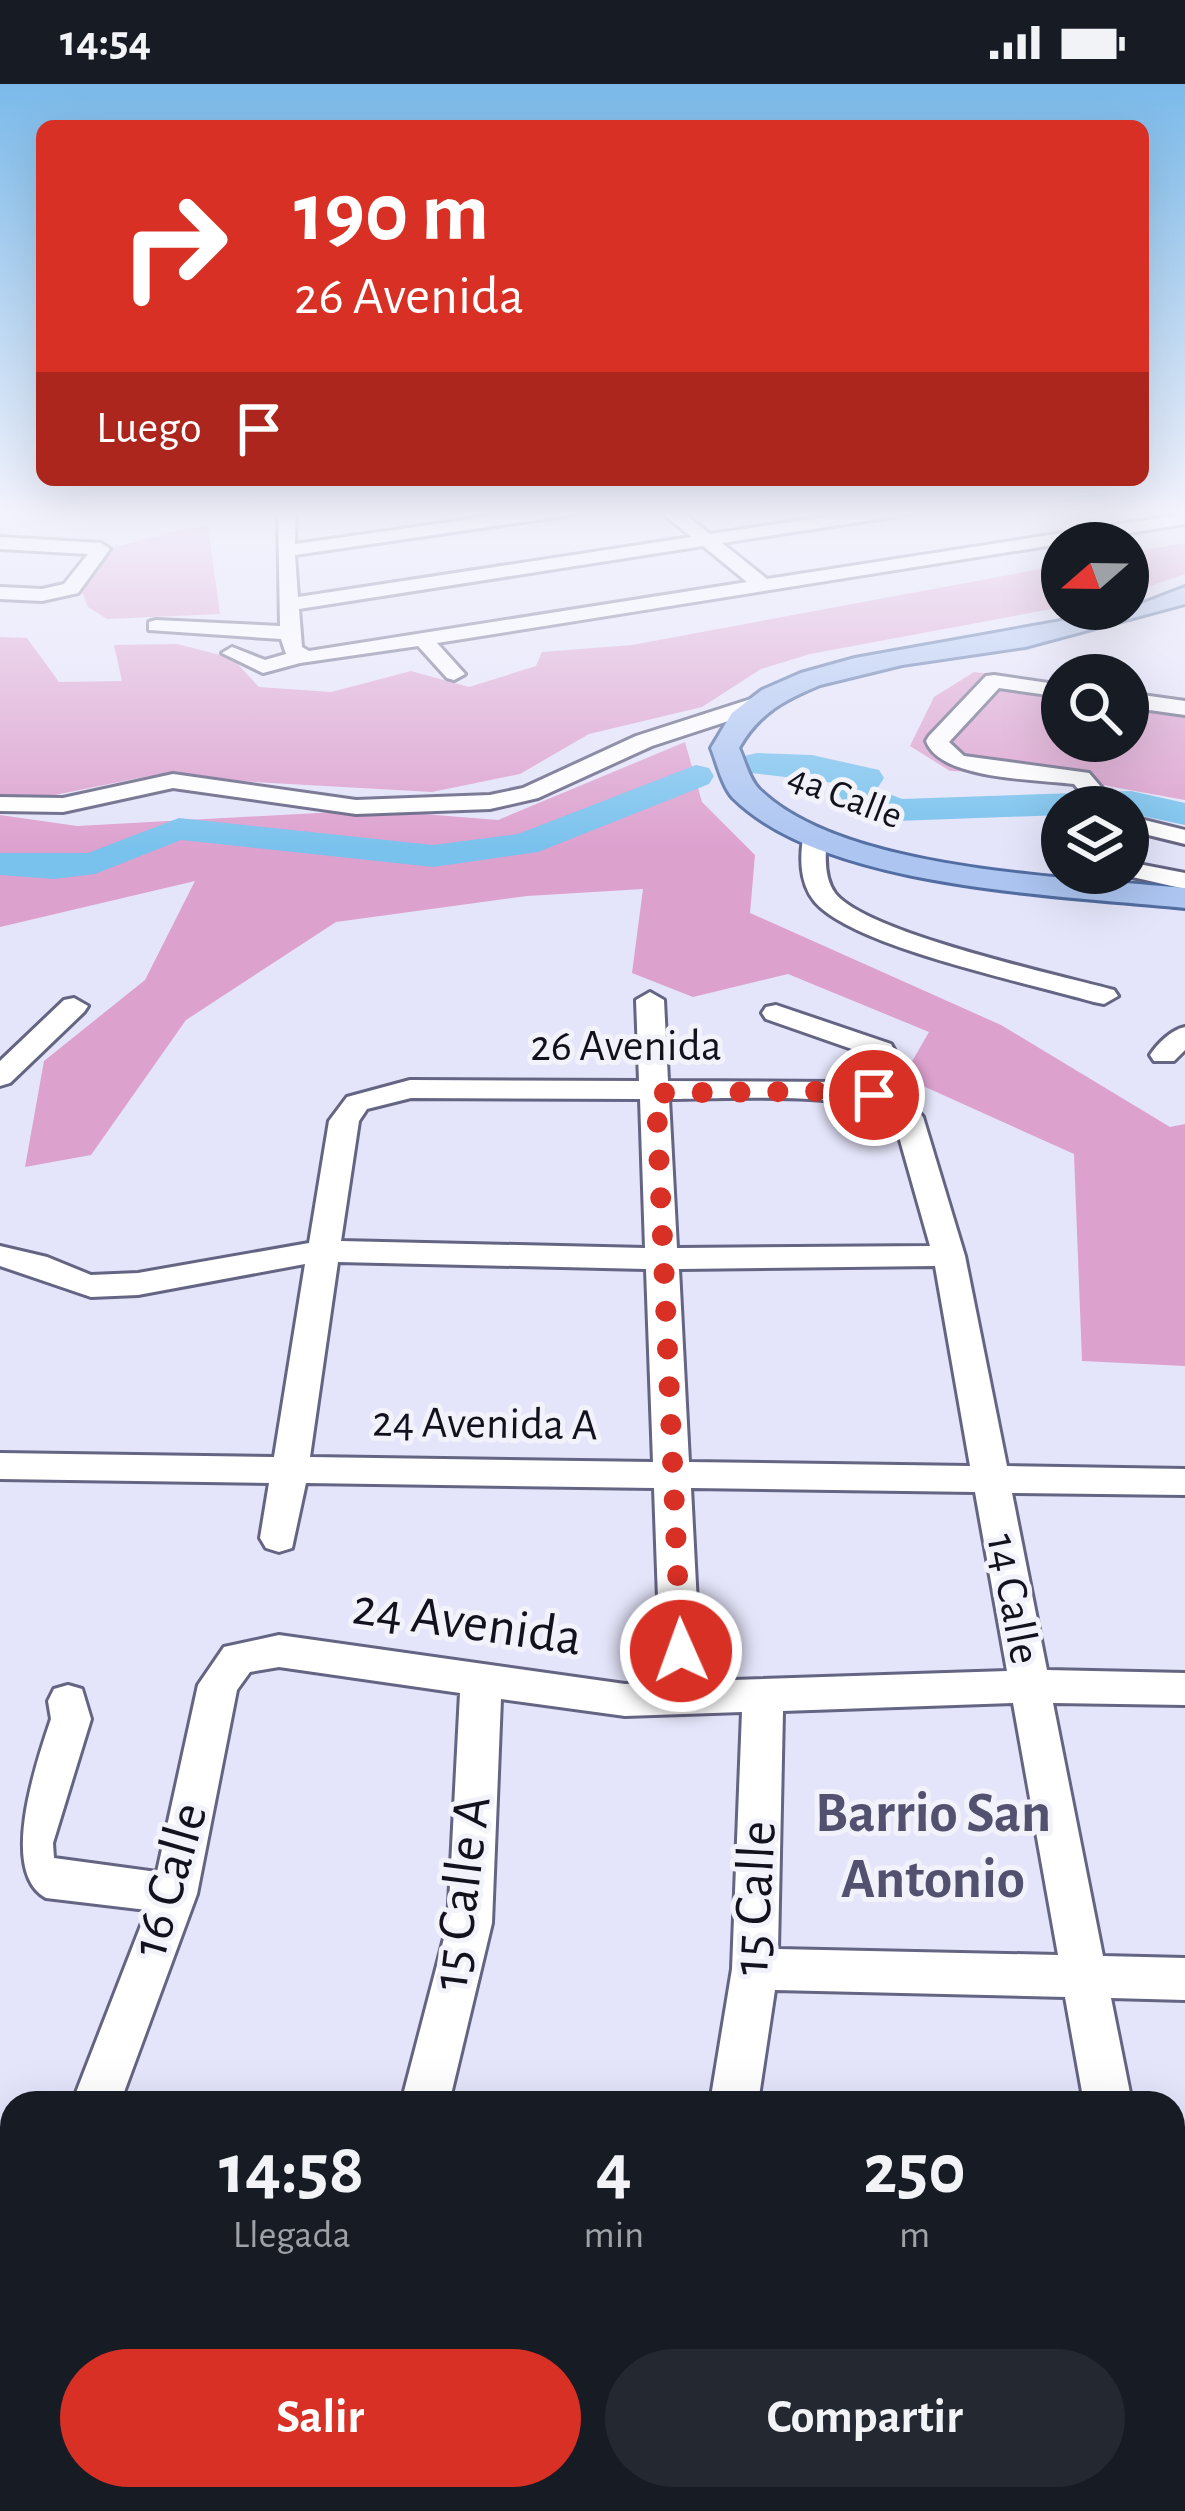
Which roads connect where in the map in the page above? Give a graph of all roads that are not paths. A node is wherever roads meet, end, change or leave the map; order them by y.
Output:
1 (292, 622) edge
2 (549, 622) edge
3 (1098, 622) edge
4 (156, 626) dead end
5 (426, 643) junction
6 (294, 646) junction
7 (232, 653) dead end
8 (454, 674) dead end
9 (1041, 688) edge
10 (1149, 703) edge
11 (1185, 708) edge
12 (744, 715) junction
13 (1088, 786) edge
14 (0, 804) edge
15 (1149, 828) edge
16 (1185, 837) edge
17 (815, 839) junction
18 (1149, 873) edge
19 (1185, 881) edge
20 (1185, 898) edge
21 (1105, 996) dead end
22 (650, 1000) dead end
23 (74, 1006) dead end
24 (776, 1013) dead end
25 (0, 1077) edge
26 (656, 1093) junction
27 (885, 1099) junction
28 (322, 1250) junction
29 (0, 1256) edge
30 (949, 1256) junction
31 (661, 1259) junction
32 (0, 1466) edge
33 (286, 1470) junction
34 (675, 1475) junction
35 (989, 1478) junction
36 (1185, 1482) edge
37 (279, 1538) dead end
38 (238, 1658) joint
39 (481, 1682) junction
40 (1030, 1686) junction
41 (1185, 1689) edge
42 (763, 1692) junction
43 (682, 1695) junction
44 (68, 1701) dead end
45 (175, 1894) junction
46 (755, 1970) junction
47 (1085, 1978) junction
48 (1185, 1978) edge
49 (101, 2091) edge
50 (428, 2091) edge
51 (736, 2091) edge
52 (1106, 2091) edge

1 - 6 street
2 - 5 street
3 - 12 main road, 4a Calle
4 - 6 street
5 - 6 street
5 - 8 street
6 - 7 street
9 - 13 street
10 - 11 street
12 - 14 street
12 - 17 main road, 4a Calle
15 - 16 street
17 - 20 main road, 4a Calle
17 - 21 street
18 - 19 street
22 - 26 street
23 - 25 street
24 - 27 street, 14 Calle
26 - 27 street, 26 Avenida
26 - 28 street, 26 Avenida
26 - 31 street
27 - 30 street, 14 Calle
28 - 29 street
28 - 31 street
28 - 33 street
30 - 31 street
30 - 35 street, 14 Calle
31 - 34 street
32 - 33 street, 24 Avenida A
33 - 34 street, 24 Avenida A
33 - 37 street
34 - 35 street, 24 Avenida A
34 - 43 street
35 - 36 street, 24 Avenida A
35 - 40 street, 14 Calle
38 - 39 street, 24 Avenida
38 - 45 street, 16 Calle
39 - 43 street, 24 Avenida
39 - 50 street, 15 Calle A
40 - 41 street, 24 Avenida
40 - 42 street, 24 Avenida
40 - 47 street, 14 Calle
42 - 43 street, 24 Avenida
42 - 46 street, 15 Calle
44 - 45 street
45 - 49 street, 16 Calle
46 - 47 street
46 - 51 street, 15 Calle
47 - 48 street
47 - 52 street, 14 Calle

